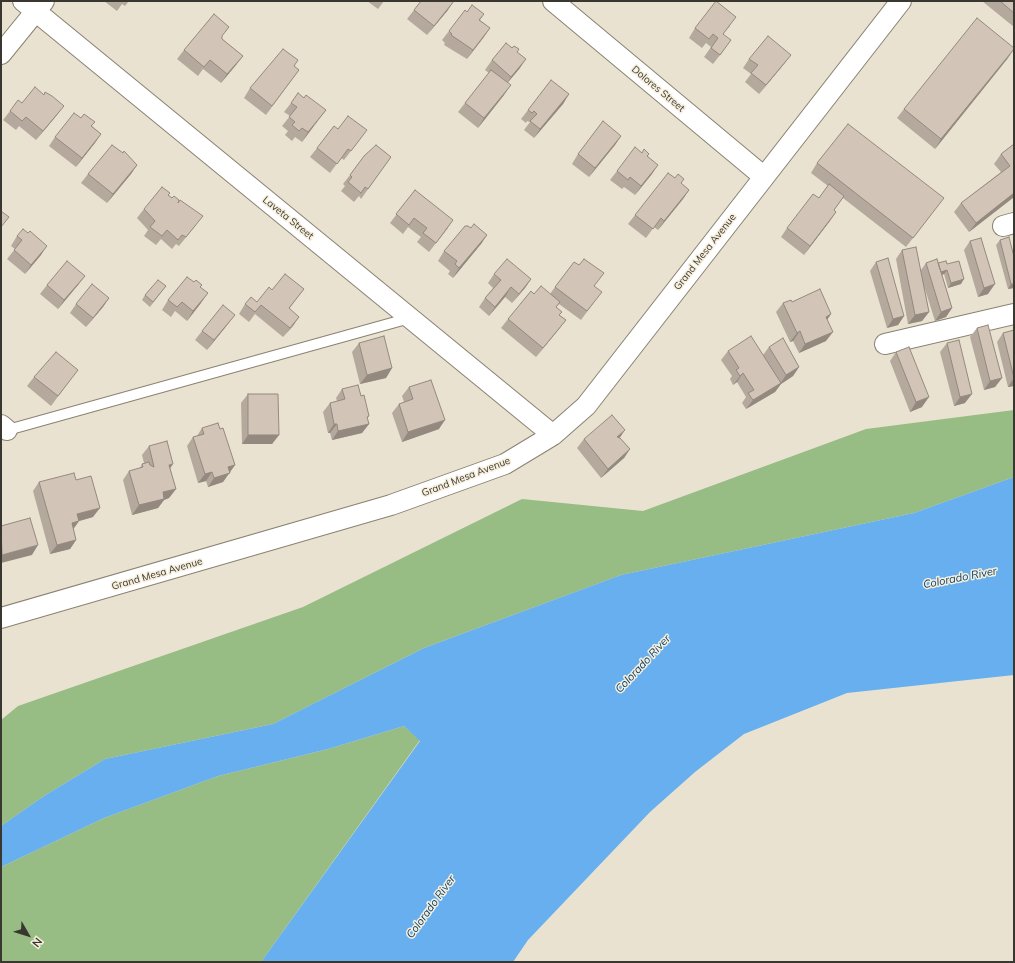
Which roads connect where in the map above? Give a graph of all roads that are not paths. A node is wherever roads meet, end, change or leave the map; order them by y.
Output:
1 (552, 1) edge
2 (901, 1) edge
3 (34, 4) edge
4 (1, 54) edge
5 (763, 176) junction
6 (1014, 314) edge
7 (410, 318) junction
8 (885, 344) dead end
9 (3, 429) edge
10 (553, 435) junction
11 (1, 618) edge

1 - 5 street, Dolores Street
2 - 5 street, Grand Mesa Avenue
3 - 4 street
3 - 7 street, Laveta Street
5 - 10 street, Grand Mesa Avenue
6 - 8 street
7 - 9 lane
7 - 10 street, Laveta Street
10 - 11 street, Grand Mesa Avenue

